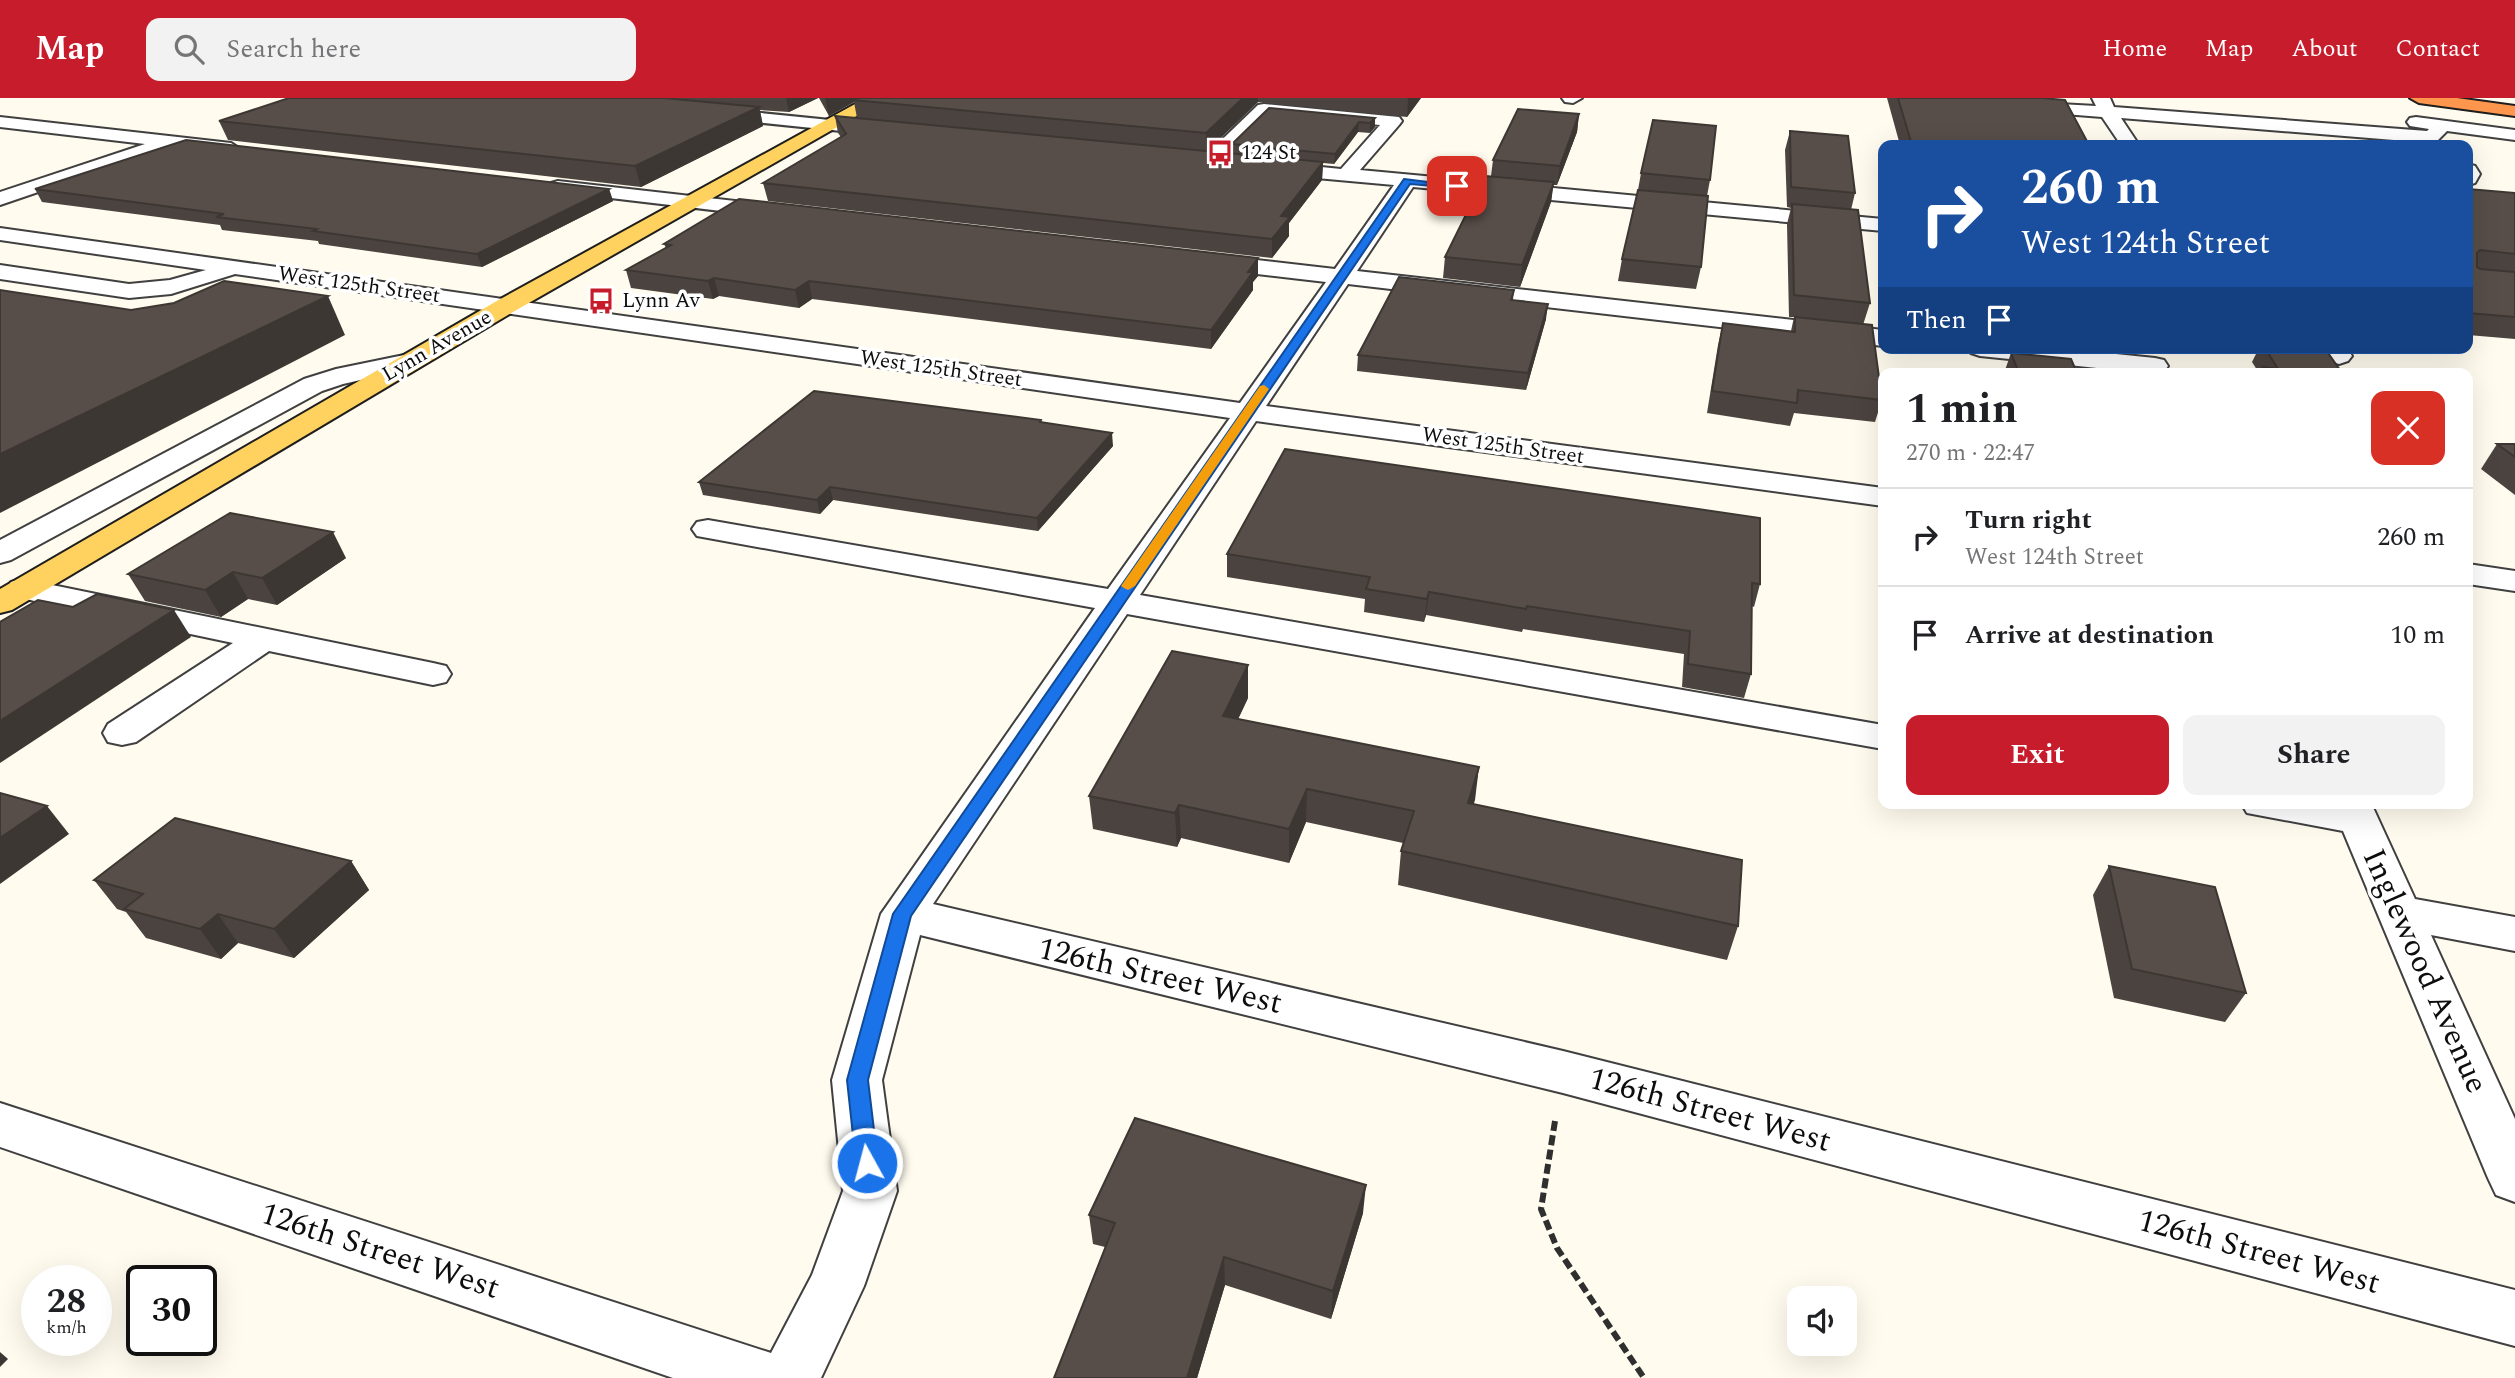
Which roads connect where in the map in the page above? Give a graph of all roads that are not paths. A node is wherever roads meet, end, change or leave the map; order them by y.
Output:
1 (879, 98) edge
2 (1961, 98) edge
3 (2419, 98) edge
4 (2104, 105) edge
5 (691, 111) edge
6 (2515, 111) edge
7 (2347, 113) dead end
8 (0, 122) edge
9 (830, 125) junction
10 (210, 129) dead end
11 (893, 131) edge
12 (2515, 135) edge
13 (2438, 136) edge
14 (2127, 140) edge
15 (172, 142) junction
16 (255, 151) edge
17 (1346, 175) junction
18 (1407, 181) junction
19 (532, 184) edge
20 (0, 200) edge
21 (692, 202) junction
22 (800, 215) edge
23 (1878, 225) edge
24 (0, 234) edge
25 (1189, 259) edge
26 (240, 268) junction
27 (0, 272) edge
28 (1341, 276) junction
29 (503, 307) junction
30 (1878, 337) edge
31 (2055, 354) edge
32 (409, 362) junction
33 (2154, 362) edge
34 (1247, 412) junction
35 (1878, 496) edge
36 (708, 529) dead end
37 (0, 553) edge
38 (2473, 575) edge
39 (2515, 581) edge
40 (12, 596) edge
41 (1117, 602) junction
42 (263, 639) junction
43 (433, 674) dead end
44 (122, 733) dead end
45 (1878, 736) edge
46 (2324, 809) edge
47 (2355, 812) edge
48 (2399, 913) junction
49 (903, 914) junction
50 (2515, 934) edge
51 (0, 1125) edge
52 (2515, 1178) edge
53 (2515, 1318) edge
54 (760, 1378) edge
55 (790, 1378) edge

1 - 9 main road, Lynn Avenue
2 - 4 street
3 - 6 highway
4 - 13 street
4 - 14 street
5 - 9 street
7 - 13 street
8 - 15 street
9 - 11 street
9 - 21 main road, Lynn Avenue
10 - 15 street
12 - 13 street
15 - 16 street
15 - 20 street
17 - 17 street
17 - 18 street
18 - 23 street
18 - 28 street
19 - 21 street
21 - 22 street
21 - 29 main road, Lynn Avenue
24 - 26 street, West 125th Street
25 - 28 street
26 - 27 street
26 - 29 street, West 125th Street
28 - 30 street
28 - 34 street
29 - 32 main road, Lynn Avenue
29 - 34 street, West 125th Street
31 - 33 street
32 - 37 street
32 - 40 main road, Lynn Avenue
34 - 35 street, West 125th Street
34 - 41 street
36 - 41 street
38 - 39 street
40 - 42 street
41 - 45 street
41 - 49 street
42 - 43 street
42 - 44 street
46 - 47 street
47 - 48 street, Inglewood Avenue
48 - 50 street
48 - 52 street, Inglewood Avenue
49 - 53 street, 126th Street West
49 - 55 street
51 - 54 street, 126th Street West

